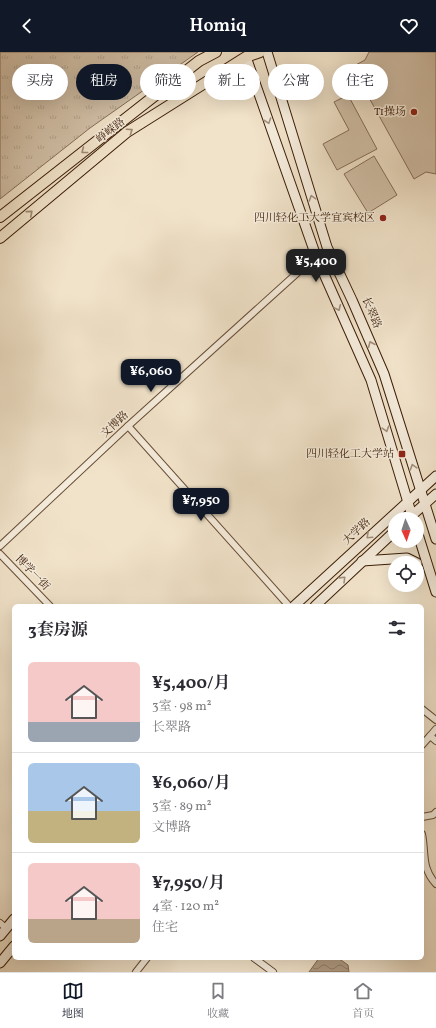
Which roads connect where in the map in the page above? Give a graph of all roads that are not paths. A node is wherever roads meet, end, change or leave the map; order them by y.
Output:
1 (216, 52) edge
2 (260, 52) edge
3 (266, 52) edge
4 (245, 55) edge
5 (0, 217) edge
6 (0, 238) edge
7 (316, 256) junction
8 (128, 426) junction
9 (436, 476) edge
10 (420, 490) junction
11 (436, 494) edge
12 (408, 500) junction
13 (425, 504) junction
14 (410, 512) edge
15 (417, 512) edge
16 (388, 537) edge
17 (436, 539) edge
18 (0, 546) edge
19 (422, 548) edge
20 (0, 554) edge
21 (388, 559) edge
22 (362, 561) junction
23 (424, 568) edge
24 (429, 571) junction
25 (436, 592) edge
26 (48, 604) edge
27 (287, 604) edge
28 (296, 604) edge
29 (317, 604) edge
30 (424, 711) edge
31 (436, 720) edge
32 (436, 728) edge
33 (430, 736) junction
34 (436, 741) edge
35 (424, 743) edge
36 (436, 812) edge
37 (424, 817) edge
38 (424, 867) edge
39 (436, 884) edge
40 (12, 920) edge
41 (3, 926) edge
42 (0, 936) edge
43 (12, 948) edge
44 (145, 960) edge
45 (257, 960) edge
46 (0, 963) edge
47 (136, 972) edge
48 (273, 972) edge

1 -> 5 main road, 峥嵘路
2 - 4 main road, 峥嵘路
10 -> 3 main road, 长翠路
6 -> 4 main road, 峥嵘路
4 -> 7 main road
7 - 8 street, 文博路
7 -> 12 main road
8 - 18 street, 文博路
8 - 27 street
9 - 10 main road, 大学路
10 - 12 main road, 大学路
10 - 13 main road, 长翠路
11 - 13 main road
12 - 14 main road
12 -> 28 main road, 大学路
13 - 15 main road
13 - 17 main road, 长翠路
16 - 22 main road
19 - 24 main road
20 - 26 street, 博学一街
21 - 22 main road
29 -> 22 main road
23 - 24 main road
24 - 25 main road
30 - 31 street
32 - 33 street
33 - 34 street
33 - 35 street
36 - 37 street
38 - 39 street
40 - 41 main road
41 - 42 main road
43 - 46 main road
44 - 47 street
45 - 48 street

